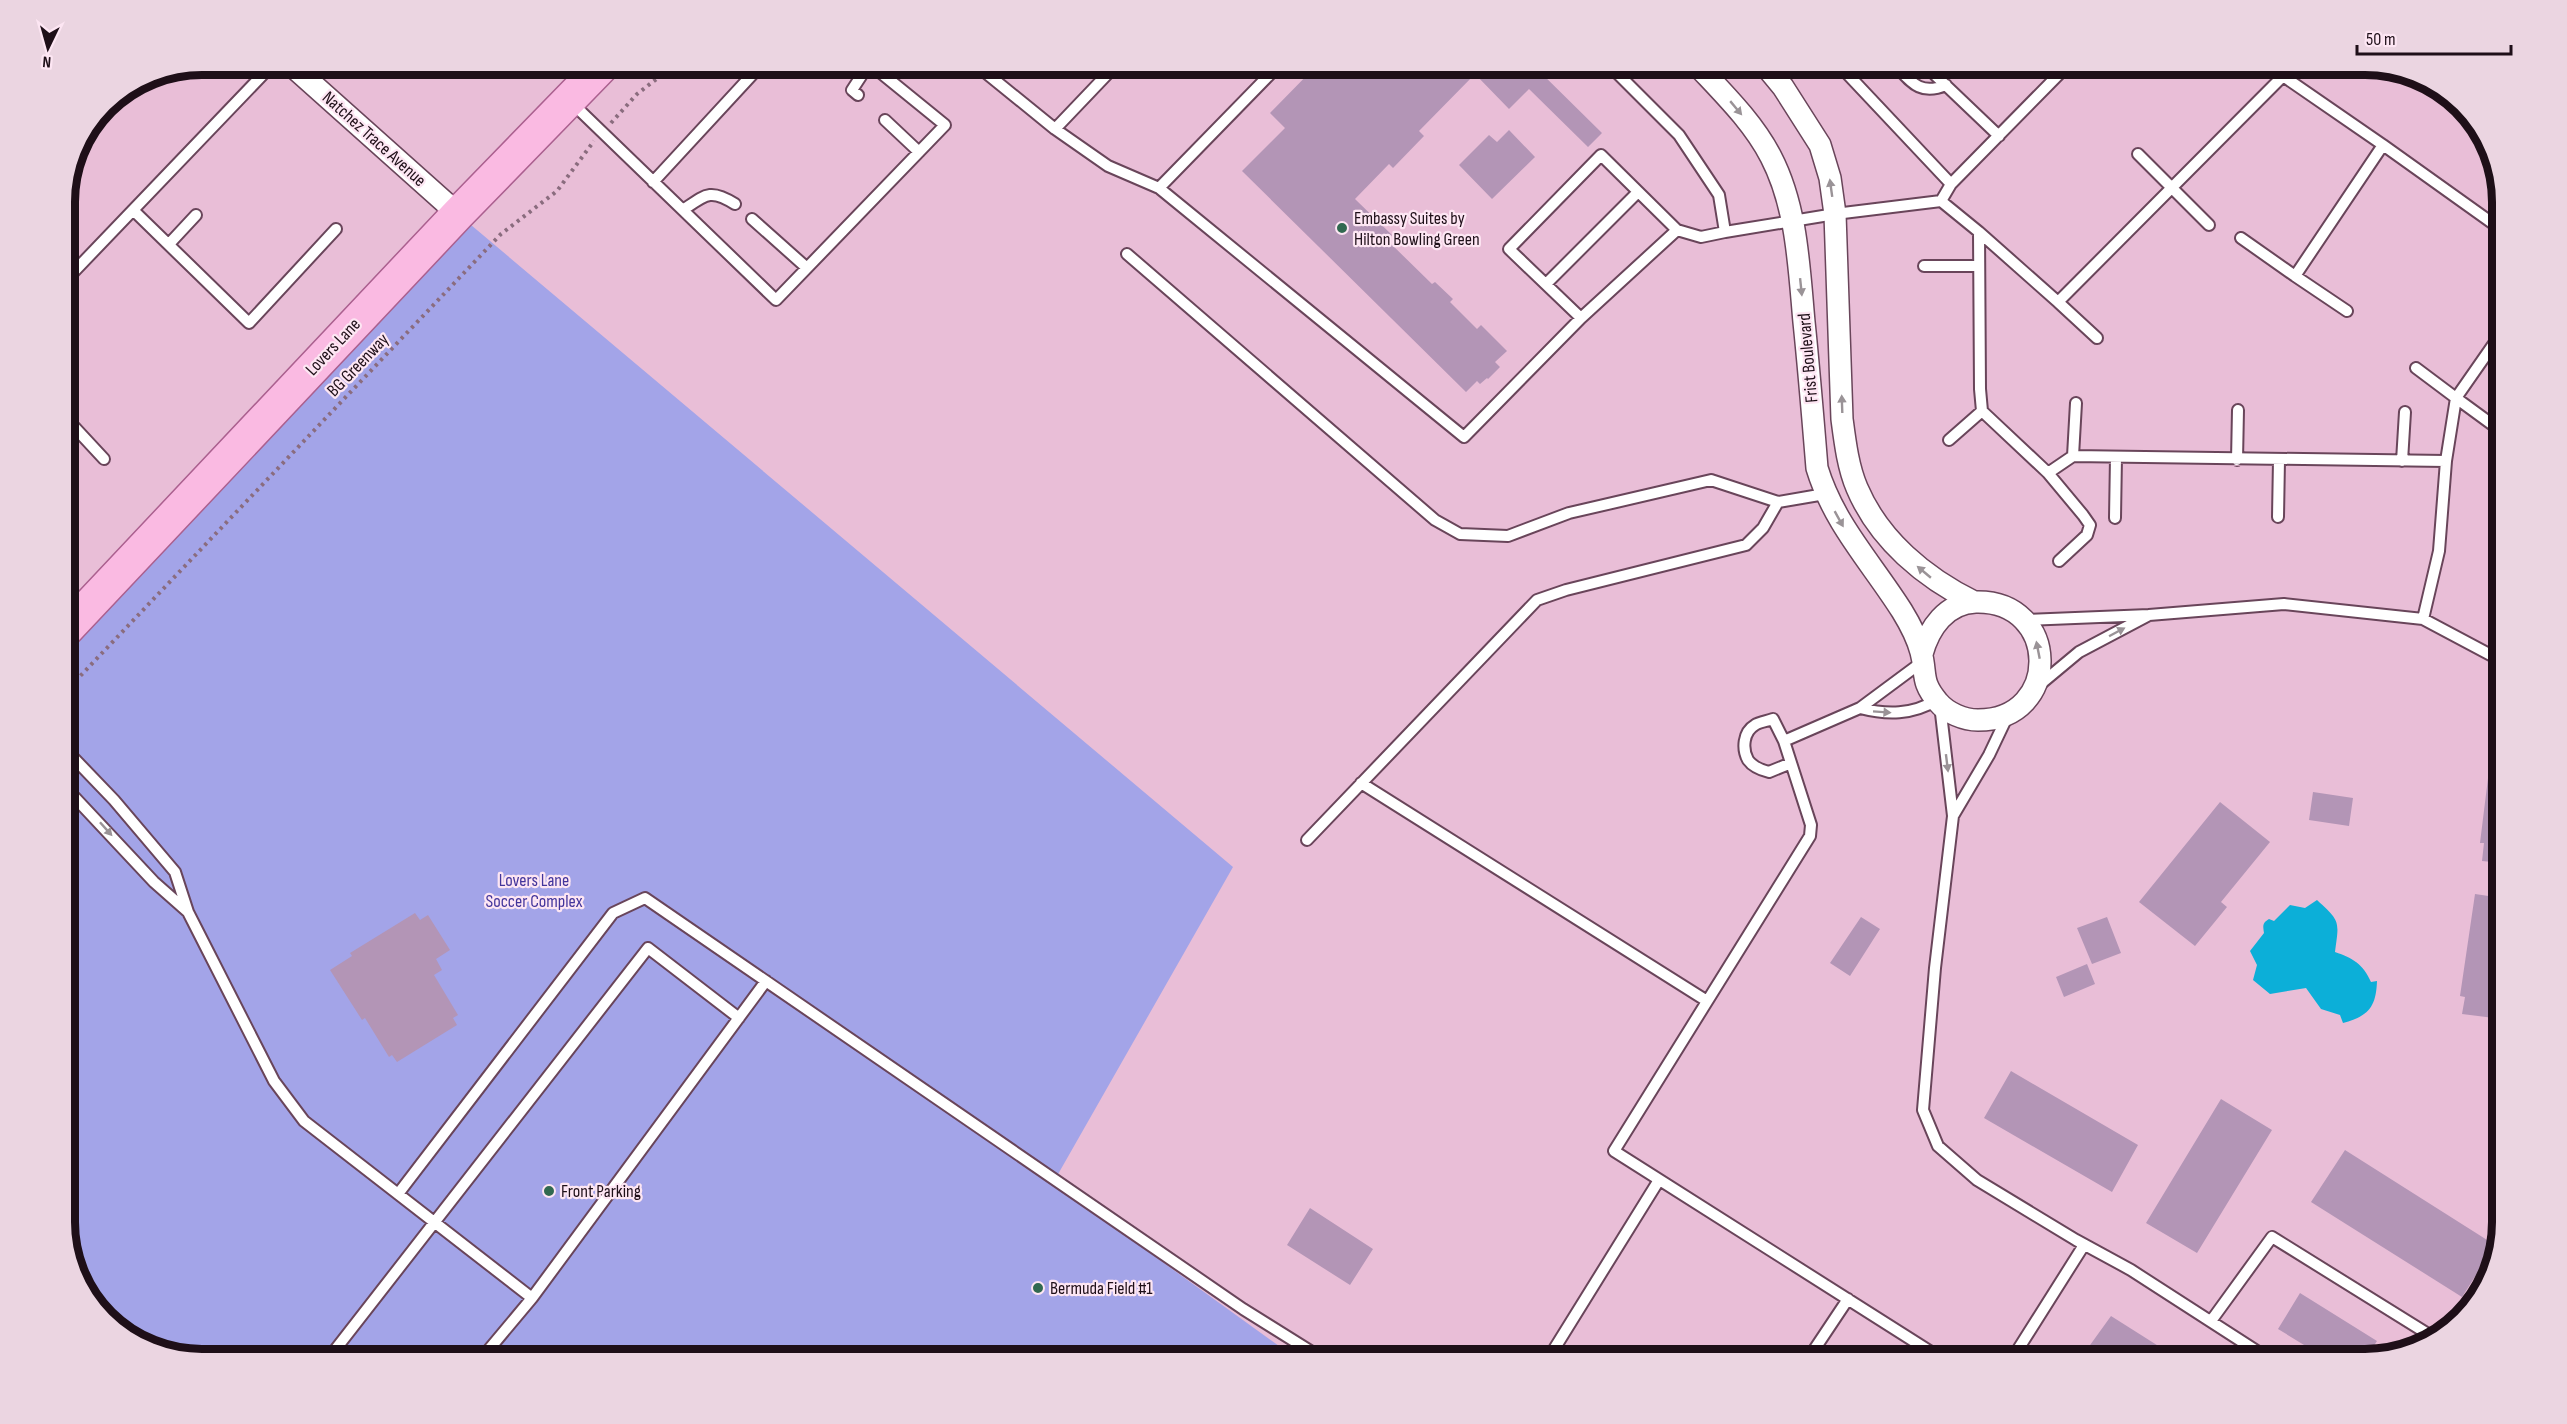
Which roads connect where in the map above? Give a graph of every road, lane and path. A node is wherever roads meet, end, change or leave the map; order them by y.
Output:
1 (262, 75) edge
2 (302, 75) edge
3 (594, 75) edge
4 (662, 75) edge
5 (752, 75) edge
6 (862, 75) edge
7 (883, 75) edge
8 (989, 75) edge
9 (1107, 75) edge
10 (1270, 75) edge
11 (1619, 75) edge
12 (1706, 75) edge
13 (1773, 75) edge
14 (1848, 75) edge
15 (1905, 75) edge
16 (1935, 75) dead end
17 (2058, 75) edge
18 (2283, 76) joint
19 (1946, 85) junction
20 (858, 95) dead end
21 (570, 101) junction
22 (885, 120) dead end
23 (1055, 129) junction
24 (603, 131) junction
25 (1999, 136) junction
26 (2383, 145) junction
27 (919, 152) junction
28 (2138, 154) dead end
29 (653, 182) junction
30 (1952, 184) junction
31 (2172, 187) junction
32 (1159, 188) junction
33 (1638, 192) junction
34 (1941, 201) junction
35 (735, 204) dead end
36 (133, 210) junction
37 (683, 210) junction
38 (458, 214) junction
39 (1835, 214) junction
40 (196, 215) dead end
41 (752, 219) dead end
42 (1793, 223) junction
43 (2492, 223) edge
44 (2209, 225) dead end
45 (336, 230) dead end
46 (1677, 230) junction
47 (1725, 232) junction
48 (1978, 232) junction
49 (2241, 238) dead end
50 (168, 244) junction
51 (1127, 254) dead end
52 (1924, 266) dead end
53 (1979, 266) junction
54 (807, 268) junction
55 (75, 271) edge
56 (2295, 276) junction
57 (1546, 284) junction
58 (2058, 302) junction
59 (2347, 311) dead end
60 (1581, 318) junction
61 (2097, 338) dead end
62 (2492, 346) edge
63 (2416, 368) dead end
64 (2456, 398) junction
65 (2076, 403) dead end
66 (2238, 410) dead end
67 (1982, 411) junction
68 (2405, 412) dead end
69 (2492, 424) edge
70 (75, 428) edge
71 (1949, 440) dead end
72 (2073, 456) junction
73 (2116, 458) junction
74 (104, 459) dead end
75 (2237, 459) junction
76 (2279, 460) junction
77 (2402, 461) junction
78 (2446, 461) junction
79 (2048, 473) junction
80 (1825, 494) junction
81 (1778, 502) junction
82 (2278, 517) dead end
83 (2115, 518) dead end
84 (2059, 561) dead end
85 (1974, 602) junction
86 (2149, 615) junction
87 (2423, 619) junction
88 (75, 620) edge
89 (2025, 620) junction
90 (2492, 656) edge
91 (1922, 658) junction
92 (75, 681) edge
93 (2035, 689) junction
94 (1938, 703) junction
95 (1860, 708) junction
96 (2009, 714) junction
97 (1785, 741) junction
98 (75, 759) edge
99 (1791, 763) junction
100 (1361, 783) junction
101 (75, 798) edge
102 (1953, 816) junction
103 (1306, 840) dead end
104 (188, 912) junction
105 (766, 981) junction
106 (1707, 1001) junction
107 (740, 1017) junction
108 (1659, 1179) junction
109 (398, 1194) junction
110 (434, 1222) junction
111 (2084, 1245) junction
112 (532, 1298) junction
113 (1848, 1299) junction
114 (2211, 1321) junction
115 (2426, 1333) edge
116 (336, 1349) edge
117 (489, 1349) edge
118 (1307, 1349) edge
119 (1554, 1349) edge
120 (1815, 1349) edge
121 (1926, 1349) edge
122 (2018, 1349) edge
123 (2254, 1349) edge

1 - 36 lane
2 - 38 street, Natchez Trace Avenue
3 - 21 main road, Lovers Lane
4 - 24 path, BG Greenway
5 - 29 lane
6 - 20 lane
7 - 27 lane
8 - 23 lane
9 - 23 lane
10 - 32 lane
11 - 47 lane
12 -> 42 street, Frist Boulevard
39 -> 13 street, Frist Boulevard
14 - 30 lane
15 - 19 lane
16 - 19 lane
17 - 25 lane
18 - 26 lane
18 - 31 lane
19 - 25 lane
21 - 24 lane
21 - 38 main road, Lovers Lane
22 - 27 lane
23 - 32 lane
24 - 29 lane
24 - 92 path, BG Greenway
25 - 30 lane
26 - 43 lane
26 - 56 lane
27 - 54 lane
28 - 31 lane
29 - 37 lane
30 - 34 lane
31 - 44 lane
31 - 58 lane
32 - 60 lane
33 - 46 lane
33 - 57 lane
33 - 57 lane
34 - 39 lane
34 - 48 lane
35 - 37 lane
36 - 50 lane
36 - 55 lane
37 - 54 lane
38 - 88 main road, Lovers Lane
39 - 42 lane
85 -> 39 street, Frist Boulevard
40 - 50 lane
41 - 54 lane
42 - 47 lane
42 -> 80 street, Frist Boulevard
45 - 50 lane
46 - 47 lane
46 - 60 lane
48 - 53 lane
48 - 58 lane
49 - 56 lane
51 - 81 lane
52 - 53 lane
53 - 67 lane
56 - 59 lane
57 - 60 lane
58 - 61 lane
62 - 64 lane
63 - 64 lane
64 - 69 lane
64 - 78 lane
65 - 72 lane
66 - 75 lane
67 - 71 lane
67 - 79 lane
68 - 77 lane
70 - 74 lane
72 - 73 lane
72 - 79 lane
73 - 75 lane
73 - 83 lane
75 - 76 lane
76 - 77 lane
76 - 82 lane
77 - 78 lane
78 - 87 lane
79 - 84 lane
80 - 81 lane
80 -> 91 street, Frist Boulevard
81 - 100 lane
85 - 89 street, Frist Boulevard
85 - 91 street
86 - 87 lane
86 - 89 lane
93 -> 86 lane
87 - 90 lane
93 -> 89 street
91 - 94 street, Frist Boulevard
91 - 95 lane
93 - 96 street
95 -> 94 lane
94 - 96 street
94 -> 102 lane
95 - 97 lane
96 - 102 lane
97 - 99 lane
97 - 99 lane
98 - 104 lane
99 - 106 lane
100 - 103 lane
100 - 106 lane
101 -> 104 lane
102 - 111 lane
104 - 109 lane
105 - 107 lane
105 - 109 lane
105 - 118 lane
106 - 108 lane
107 - 110 lane
107 - 112 lane
108 - 113 lane
108 - 119 lane
109 - 110 lane
110 - 112 lane
110 - 116 lane
111 - 114 lane
111 - 122 lane
112 - 117 lane
113 - 120 lane
113 - 121 lane
114 - 115 lane
114 - 123 lane

